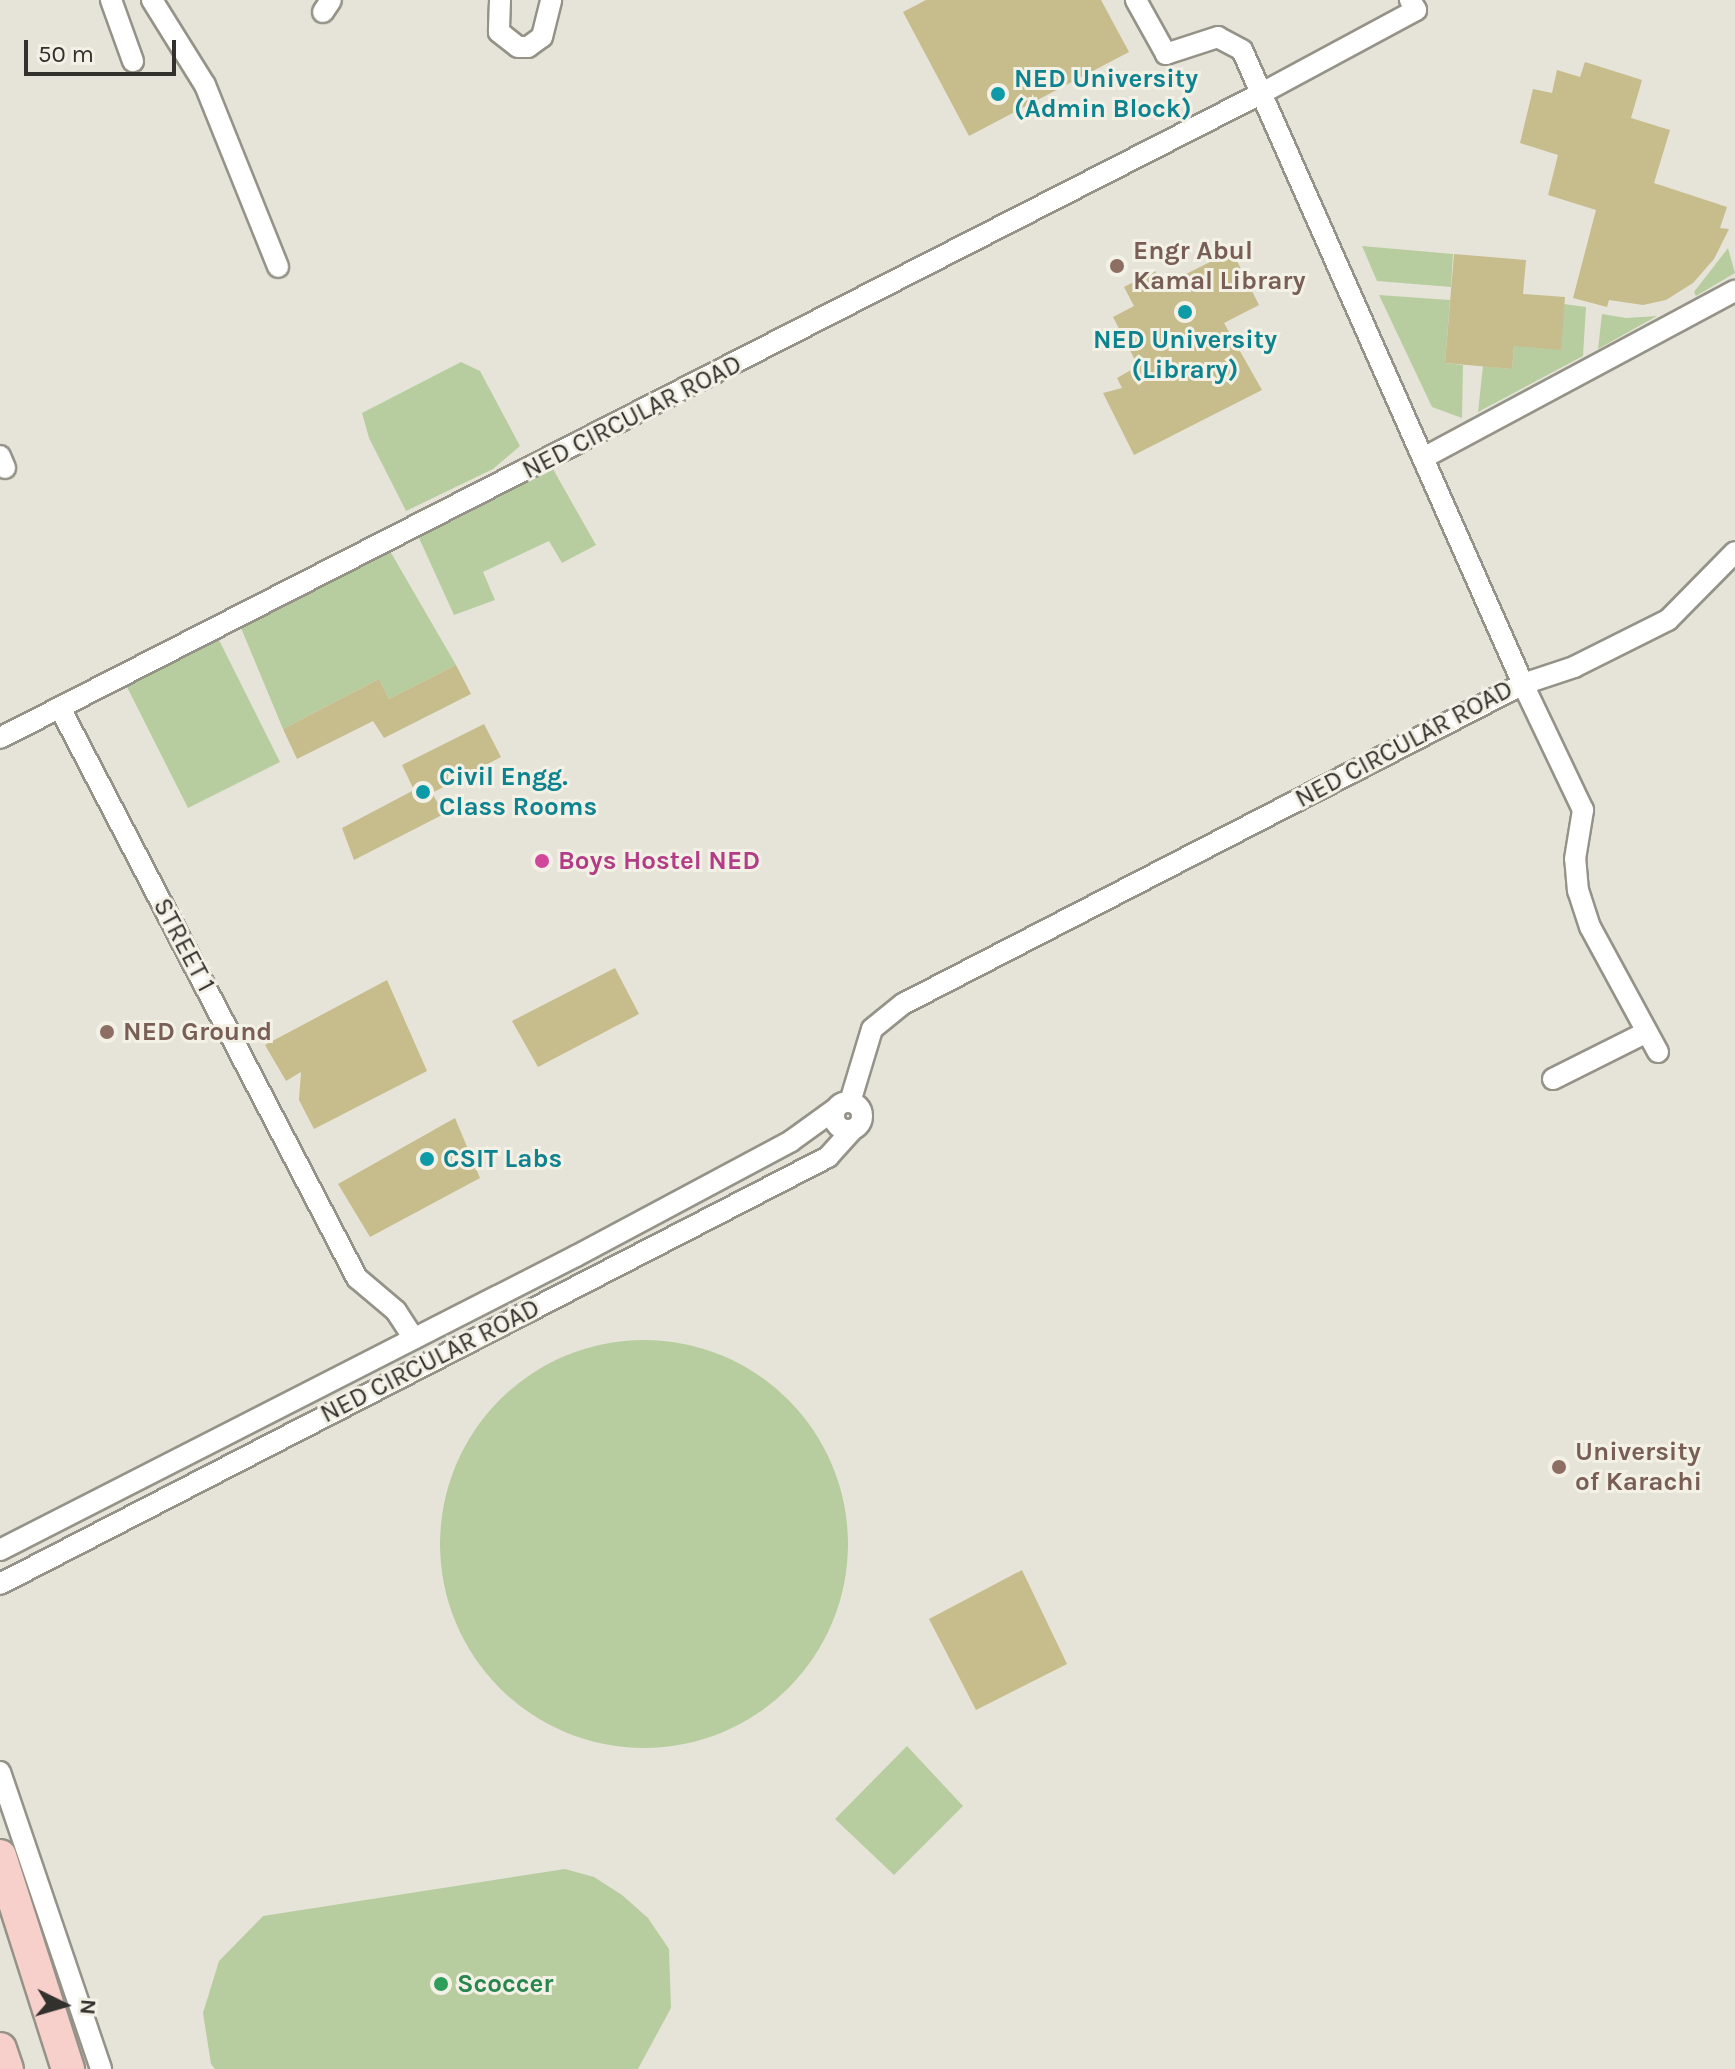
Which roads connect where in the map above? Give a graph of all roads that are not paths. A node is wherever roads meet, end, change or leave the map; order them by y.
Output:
1 (111, 0) edge
2 (152, 0) edge
3 (500, 0) edge
4 (551, 0) edge
5 (1136, 0) edge
6 (1410, 0) edge
7 (133, 61) dead end
8 (1262, 93) junction
9 (278, 267) dead end
10 (1735, 291) edge
11 (1425, 457) junction
12 (1735, 552) edge
13 (1523, 684) junction
14 (60, 708) junction
15 (0, 738) edge
16 (1647, 1032) junction
17 (1658, 1052) dead end
18 (1553, 1079) dead end
19 (842, 1106) junction
20 (414, 1339) junction
21 (0, 1550) edge
22 (0, 1584) edge
23 (0, 1772) edge
24 (0, 1856) edge
25 (0, 2049) edge
26 (7, 2069) edge
27 (68, 2069) edge
28 (101, 2069) edge

1 - 7 street
2 - 9 street
3 - 4 street
5 - 8 street, NED CIRCULAR ROAD
6 - 8 street
8 - 11 street, NED CIRCULAR ROAD
8 - 14 street, NED CIRCULAR ROAD
10 - 11 street
11 - 13 street, NED CIRCULAR ROAD
12 - 13 street
13 - 16 street
13 - 19 street, NED CIRCULAR ROAD
14 - 15 street, NED CIRCULAR ROAD
14 - 20 street, STREET 1
16 - 17 street
16 - 18 street
19 - 20 street, NED CIRCULAR ROAD
19 - 22 street, NED CIRCULAR ROAD
20 - 21 street, NED CIRCULAR ROAD
23 - 28 street
24 - 27 main road
25 - 26 main road

